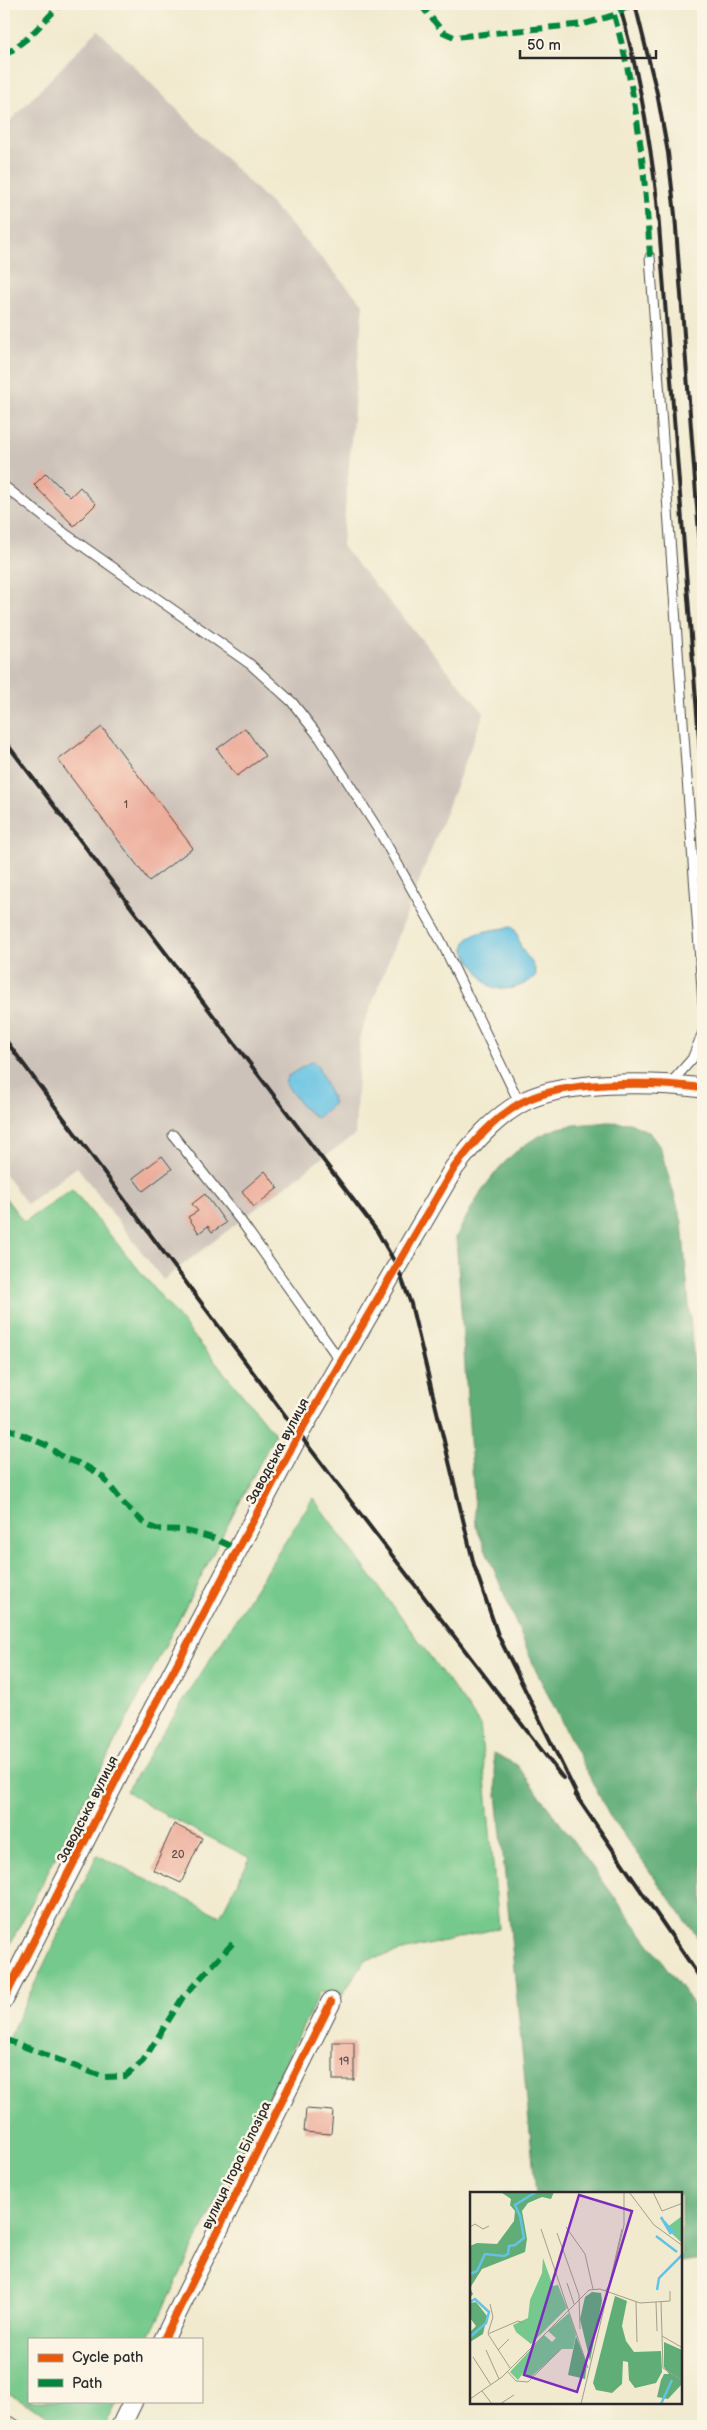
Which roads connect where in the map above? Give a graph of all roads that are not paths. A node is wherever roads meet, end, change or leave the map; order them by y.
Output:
1 (650, 257) dead end
2 (4, 486) edge
3 (703, 1003) edge
4 (703, 1032) edge
5 (670, 1084) junction
6 (703, 1088) edge
7 (520, 1104) junction
8 (173, 1135) dead end
9 (341, 1362) junction
10 (4, 1999) edge
11 (331, 2002) dead end
12 (164, 2338) edge
13 (133, 2402) edge
14 (121, 2426) edge

1 - 3 lane
2 - 7 lane
4 - 5 lane
5 - 6 street, Заводська вулиця
5 - 7 street, Заводська вулиця
7 - 9 street, Заводська вулиця
8 - 9 lane
9 - 10 street, Заводська вулиця
11 - 12 street, вулиця Ігора Білозіра
13 - 14 street

